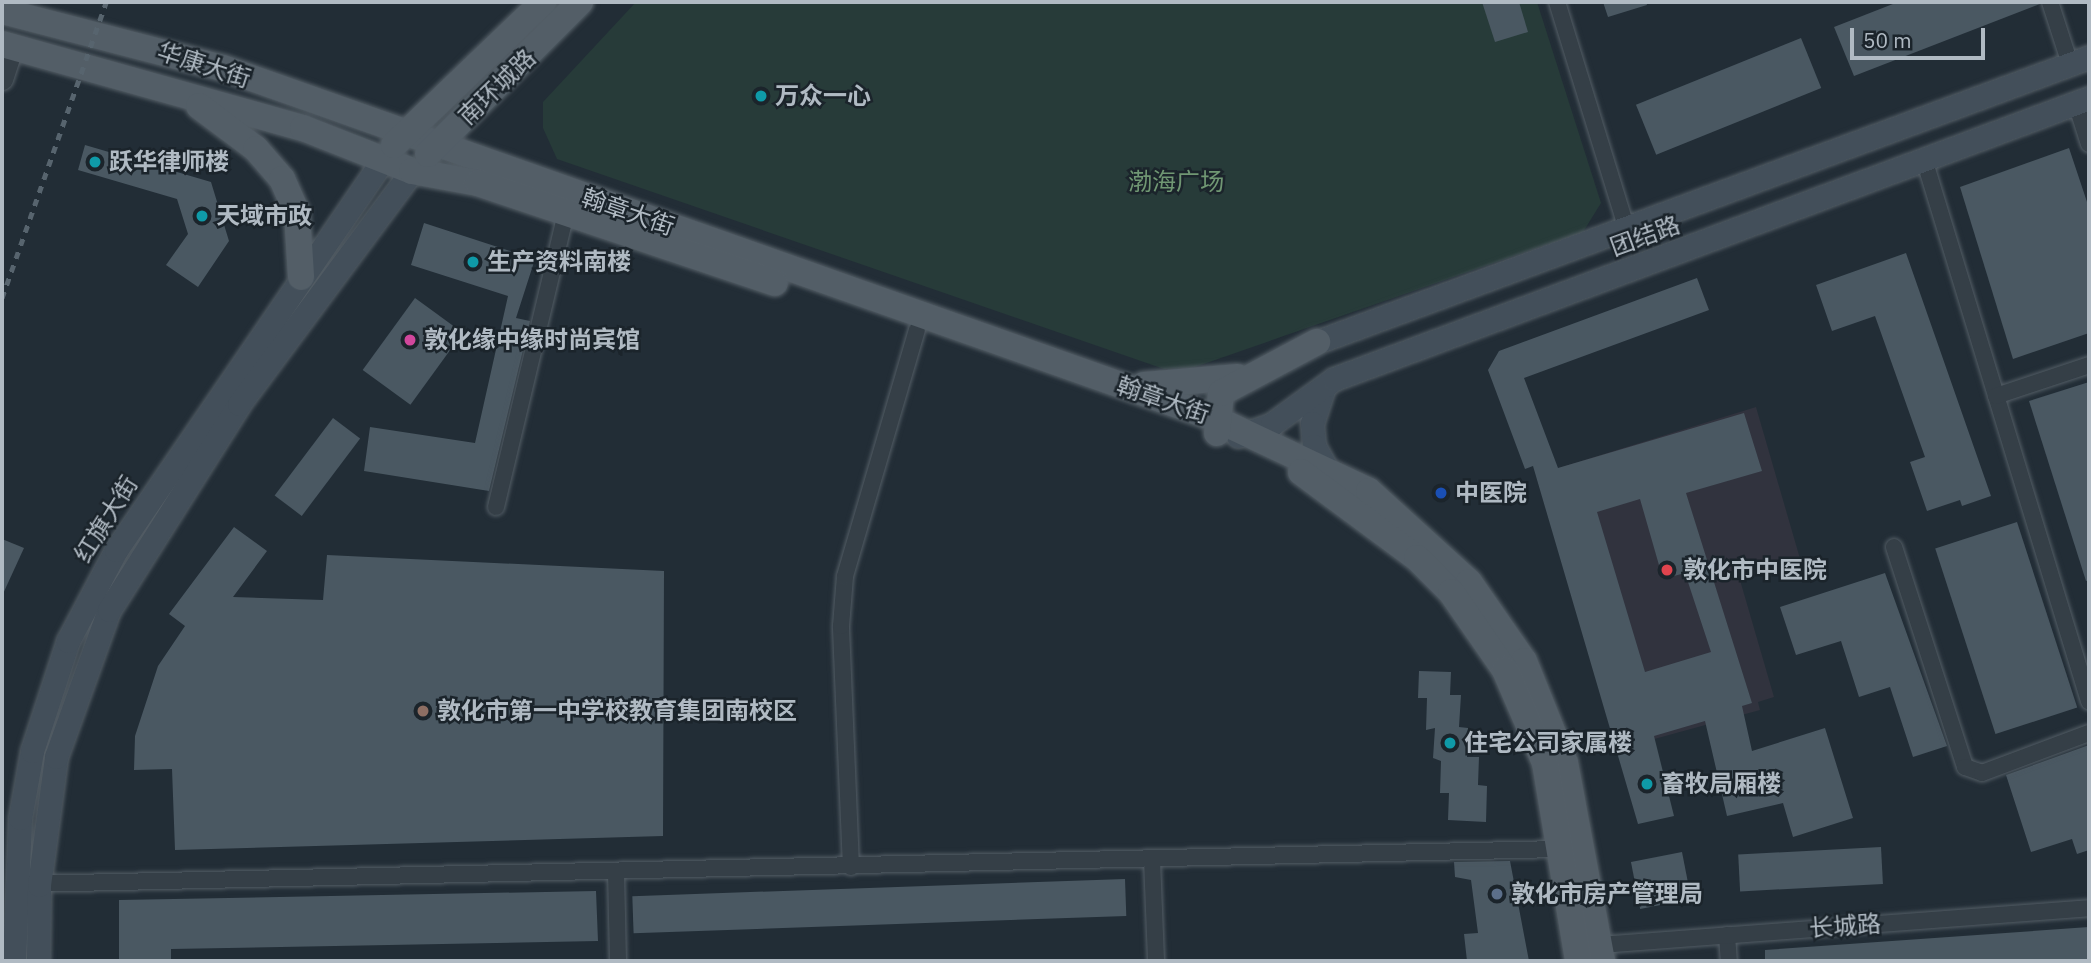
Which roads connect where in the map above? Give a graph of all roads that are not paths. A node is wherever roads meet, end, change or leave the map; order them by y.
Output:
1 (542, 2) edge
2 (580, 2) edge
3 (1557, 2) edge
4 (2050, 2) edge
5 (32, 10) edge
6 (2, 11) edge
7 (8, 45) edge
8 (2080, 60) edge
9 (2, 79) edge
10 (180, 93) junction
11 (2083, 101) edge
12 (402, 133) junction
13 (2089, 144) edge
14 (436, 145) junction
15 (1924, 159) junction
16 (382, 161) junction
17 (412, 171) junction
18 (566, 213) junction
19 (1628, 229) junction
20 (301, 277) junction
21 (917, 330) junction
22 (1317, 342) joint
23 (2089, 365) edge
24 (1246, 374) junction
25 (1120, 385) junction
26 (1324, 387) junction
27 (1996, 396) junction
28 (1220, 430) junction
29 (1254, 434) junction
30 (1325, 466) junction
31 (496, 507) dead end
32 (1894, 547) dead end
33 (2089, 701) edge
34 (2089, 733) edge
35 (1559, 849) junction
36 (1152, 860) junction
37 (850, 867) junction
38 (615, 872) junction
39 (14, 883) junction
40 (39, 885) junction
41 (2089, 908) edge
42 (1727, 935) junction
43 (1601, 953) edge
44 (14, 961) edge
45 (38, 961) edge
46 (618, 961) edge
47 (1156, 961) edge
48 (1578, 961) edge
49 (1729, 961) edge

1 - 12 main road, 南环城路
2 - 14 main road, 南环城路
3 - 19 street
4 - 8 street
5 - 6 main road, 华康大街
5 - 12 main road, 华康大街
7 - 9 street
7 - 10 main road, 华康大街
8 - 19 main road, 团结路
10 - 16 main road, 华康大街
10 - 20 main road
11 - 13 street
11 - 15 main road, 团结路
12 - 14 main road, 华康大街
12 - 16 main road, 南环城路
14 - 17 main road, 南环城路
14 - 25 main road, 翰章大街
15 - 26 main road, 团结路
15 - 27 street
16 - 17 main road, 华康大街
16 - 20 main road, 红旗大街
17 - 18 main road, 翰章大街
17 - 40 main road, 红旗大街
18 - 21 main road, 翰章大街
18 - 31 street
19 - 22 main road, 团结路
20 - 39 main road, 红旗大街
21 - 28 main road, 翰章大街
21 - 37 street
22 - 24 main road
23 - 27 street
24 - 25 main road
24 - 28 main road
25 - 28 main road, 翰章大街
26 - 29 main road, 团结路
26 - 30 main road
27 - 33 street
28 - 29 main road, 翰章大街
28 - 35 main road, 翰章大街
29 - 30 main road, 翰章大街
30 - 43 main road, 翰章大街
32 - 34 street
35 - 36 street
35 - 48 main road, 翰章大街
36 - 37 street
36 - 47 street
37 - 38 street
38 - 40 street
38 - 46 street
39 - 40 street
39 - 44 main road, 红旗大街
40 - 45 main road, 红旗大街
41 - 42 street, 长城路
42 - 43 street, 长城路
42 - 49 street

